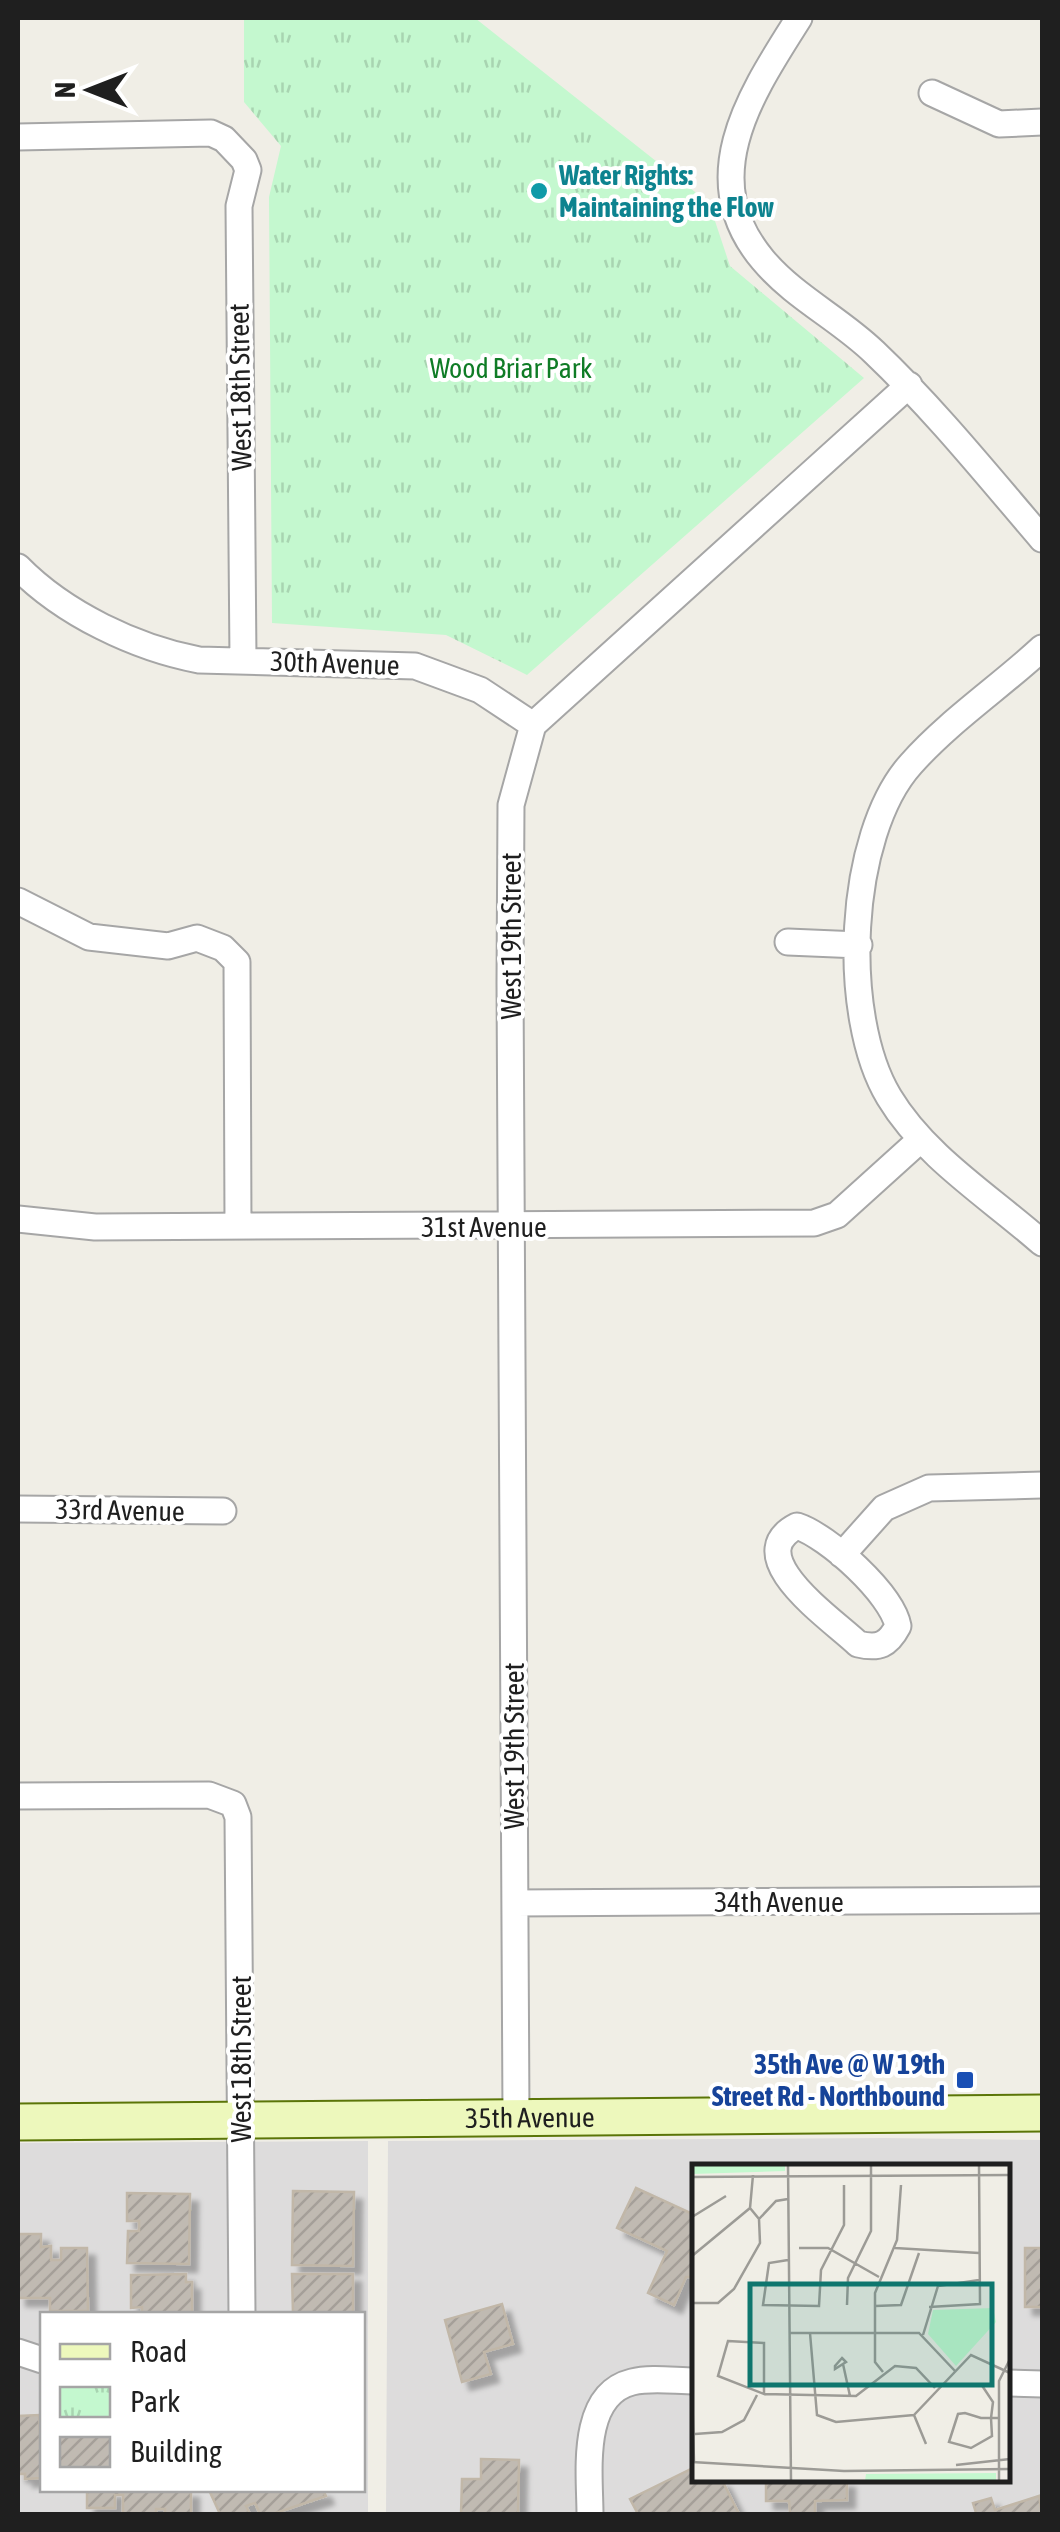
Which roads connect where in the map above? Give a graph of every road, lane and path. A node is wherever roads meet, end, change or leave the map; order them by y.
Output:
1 (799, 18) edge
2 (932, 93) dead end
3 (1042, 122) edge
4 (18, 137) edge
5 (909, 385) junction
6 (1042, 540) edge
7 (18, 567) edge
8 (1042, 648) edge
9 (243, 660) junction
10 (532, 725) junction
11 (18, 901) edge
12 (788, 942) dead end
13 (859, 945) junction
14 (920, 1140) junction
15 (18, 1218) edge
16 (238, 1226) junction
17 (512, 1226) junction
18 (1042, 1243) edge
19 (1042, 1485) edge
20 (18, 1509) edge
21 (223, 1511) dead end
22 (842, 1554) junction
23 (18, 1796) edge
24 (1042, 1900) edge
25 (515, 1904) junction
26 (1042, 2113) edge
27 (516, 2116) junction
28 (240, 2119) junction
29 (18, 2122) edge
30 (242, 2312) edge
31 (692, 2380) edge
32 (1010, 2383) edge
33 (1042, 2384) edge
34 (590, 2514) edge

1 - 5 street
2 - 3 street
4 - 9 street, West 18th Street
5 - 6 street
5 - 10 street
7 - 9 street, 30th Avenue
8 - 13 street
9 - 10 street, 30th Avenue
10 - 17 street, West 19th Street
11 - 16 street
12 - 13 street
13 - 14 street
14 - 17 street, 31st Avenue
14 - 18 street
15 - 16 street, 31st Avenue
16 - 17 street, 31st Avenue
17 - 25 street, West 19th Street
19 - 22 street
20 - 21 street, 33rd Avenue
22 - 22 street
23 - 28 street, West 18th Street
24 - 25 street, 34th Avenue
25 - 27 street, West 19th Street
26 - 27 main road, 35th Avenue
27 - 28 main road, 35th Avenue
28 - 29 main road, 35th Avenue
28 - 30 street, West 18th Street
31 - 34 street
32 - 33 street

